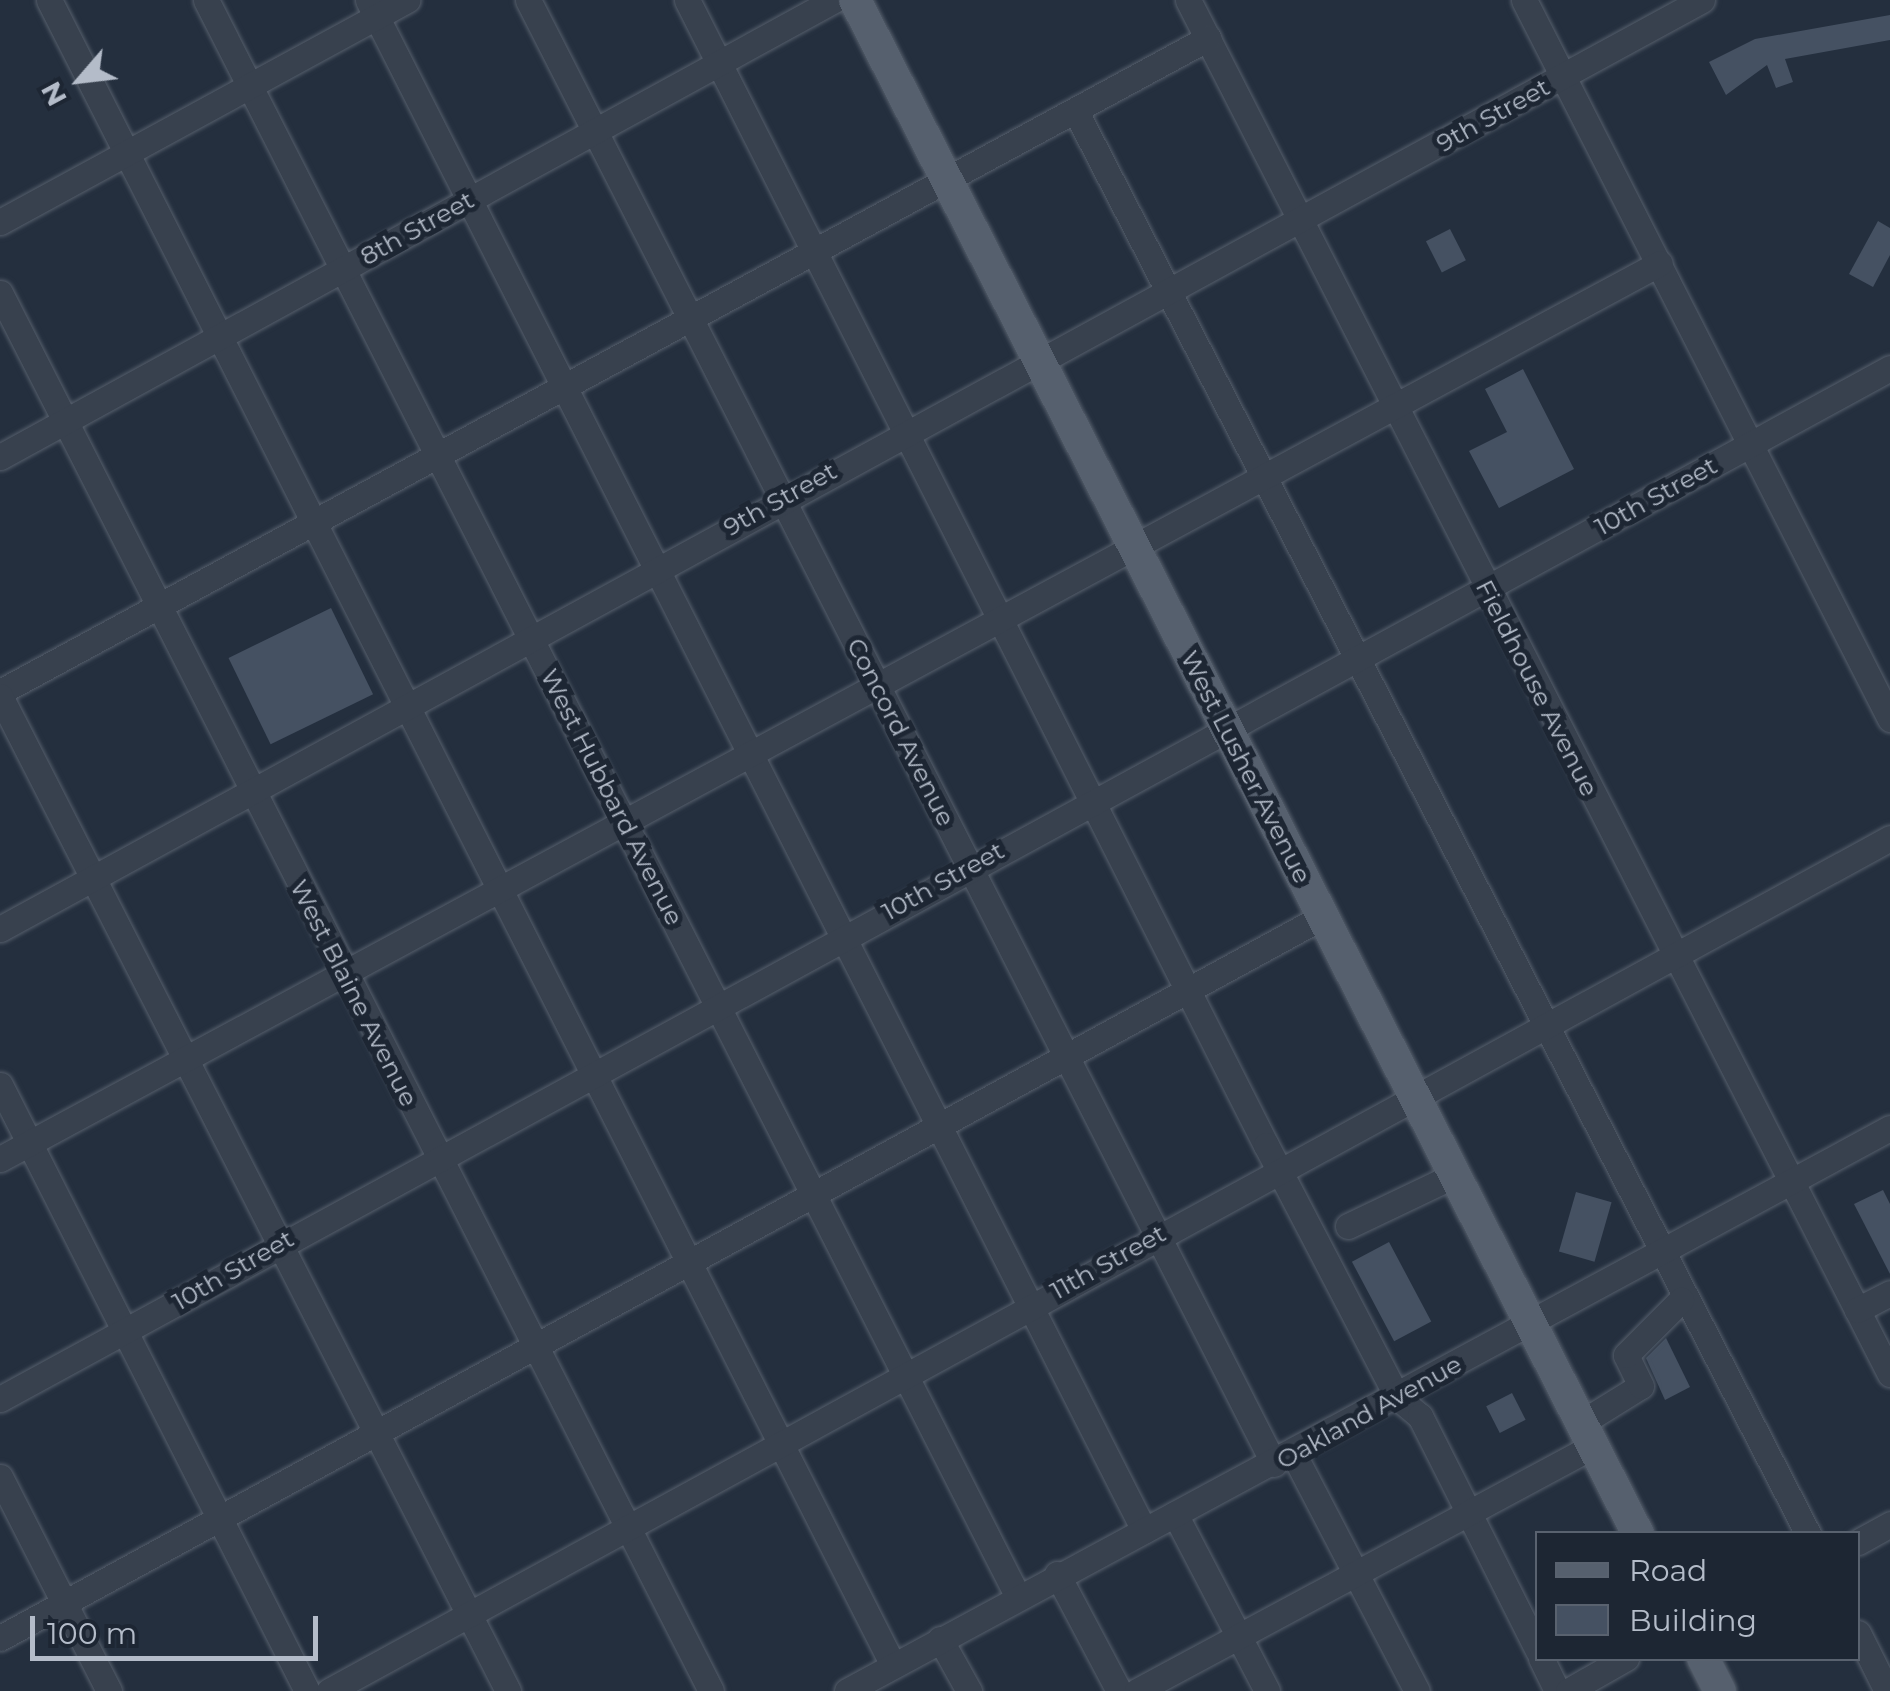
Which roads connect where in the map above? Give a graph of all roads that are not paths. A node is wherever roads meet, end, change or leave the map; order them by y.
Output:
1 (49, 0) edge
2 (206, 0) edge
3 (408, 0) edge
4 (528, 0) edge
5 (687, 0) edge
6 (834, 0) edge
7 (856, 0) edge
8 (1188, 0) edge
9 (1524, 0) edge
10 (1702, 0) edge
11 (372, 8) edge
12 (1208, 38) junction
13 (719, 62) junction
14 (1563, 76) junction
15 (251, 88) junction
16 (1075, 110) junction
17 (594, 129) junction
18 (128, 153) junction
19 (946, 178) junction
20 (469, 199) junction
21 (1302, 220) junction
22 (0, 222) edge
23 (814, 249) junction
24 (1660, 263) junction
25 (343, 269) junction
26 (1170, 289) junction
27 (0, 293) edge
28 (691, 319) junction
29 (219, 338) junction
30 (1038, 359) junction
31 (1890, 368) edge
32 (564, 386) junction
33 (1396, 408) junction
34 (65, 422) junction
35 (907, 430) junction
36 (1752, 442) junction
37 (0, 457) edge
38 (439, 457) junction
39 (1264, 477) junction
40 (782, 498) junction
41 (314, 527) junction
42 (1134, 547) junction
43 (655, 569) junction
44 (1487, 590) junction
45 (159, 609) junction
46 (1000, 616) junction
47 (531, 639) junction
48 (1355, 660) junction
49 (876, 684) junction
50 (0, 694) edge
51 (404, 709) junction
52 (1890, 719) edge
53 (1226, 730) junction
54 (748, 753) junction
55 (252, 792) junction
56 (1091, 801) junction
57 (624, 821) junction
58 (1890, 838) edge
59 (969, 866) junction
60 (91, 878) junction
61 (499, 888) junction
62 (1322, 917) junction
63 (0, 928) edge
64 (841, 937) junction
65 (1676, 960) junction
66 (344, 972) junction
67 (1187, 990) junction
68 (718, 1006) junction
69 (1541, 1028) junction
70 (1065, 1054) junction
71 (184, 1059) junction
72 (593, 1075) junction
73 (0, 1085) edge
74 (1412, 1095) junction
75 (938, 1122) junction
76 (1887, 1136) edge
77 (29, 1143) junction
78 (0, 1158) edge
79 (440, 1160) junction
80 (1278, 1168) junction
81 (1453, 1176) junction
82 (1790, 1184) junction
83 (814, 1194) junction
84 (1348, 1226) dead end
85 (1157, 1235) junction
86 (280, 1242) junction
87 (1657, 1255) junction
88 (689, 1264) junction
89 (1890, 1293) edge
90 (1681, 1300) junction
91 (1030, 1304) junction
92 (1856, 1310) junction
93 (1530, 1324) junction
94 (124, 1332) junction
95 (536, 1344) junction
96 (904, 1372) junction
97 (1890, 1374) edge
98 (1397, 1397) junction
99 (0, 1399) edge
100 (377, 1433) junction
101 (1587, 1434) junction
102 (778, 1442) junction
103 (1283, 1459) junction
104 (0, 1478) edge
105 (1468, 1512) junction
106 (1175, 1514) junction
107 (218, 1516) junction
108 (627, 1524) junction
109 (1890, 1524) edge
110 (1144, 1530) junction
111 (1636, 1531) edge
112 (1806, 1531) edge
113 (1860, 1541) edge
114 (1057, 1574) junction
115 (1356, 1574) junction
116 (1017, 1595) junction
117 (66, 1603) junction
118 (469, 1612) junction
119 (1239, 1636) junction
120 (1860, 1637) edge
121 (0, 1638) edge
122 (940, 1638) junction
123 (1535, 1645) edge
124 (1542, 1661) edge
125 (1621, 1661) edge
126 (1705, 1661) edge
127 (893, 1665) junction
128 (110, 1691) edge
129 (307, 1691) edge
130 (329, 1691) edge
131 (508, 1691) edge
132 (711, 1691) edge
133 (847, 1691) edge
134 (968, 1691) edge
135 (1119, 1691) edge
136 (1138, 1691) edge
137 (1267, 1691) edge
138 (1417, 1691) edge
139 (1557, 1691) edge
140 (1568, 1691) edge
141 (1720, 1691) edge
142 (1887, 1691) edge

1 - 18 street
2 - 15 street, West Hubbard Avenue
3 - 11 street
4 - 17 street, Concord Avenue
5 - 13 street
6 - 13 street, 8th Street
7 - 19 main road, West Lusher Avenue
8 - 12 street, Fieldhouse Avenue
9 - 14 street
10 - 14 street, 9th Street
11 - 15 street
11 - 20 street
12 - 16 street
12 - 21 street, Fieldhouse Avenue
13 - 17 street, 8th Street
13 - 23 street
14 - 21 street, 9th Street
14 - 24 street
15 - 18 street
15 - 25 street, West Hubbard Avenue
16 - 19 street
16 - 26 street
17 - 20 street, 8th Street
17 - 28 street, Concord Avenue
18 - 22 street
18 - 29 street
19 - 23 street
19 - 30 main road, West Lusher Avenue
20 - 25 street, 8th Street
20 - 32 street
21 - 26 street, 9th Street
21 - 33 street, Fieldhouse Avenue
23 - 28 street
23 - 35 street
24 - 33 street
24 - 36 street
25 - 29 street, 8th Street
25 - 38 street, West Hubbard Avenue
26 - 30 street, 9th Street
26 - 39 street
27 - 34 street, West Blaine Avenue
28 - 32 street
28 - 40 street, Concord Avenue
29 - 34 street, 8th Street
29 - 41 street
30 - 35 street, 9th Street
30 - 42 main road, West Lusher Avenue
31 - 36 street, 10th Street
32 - 38 street
32 - 43 street
33 - 39 street
33 - 44 street, Fieldhouse Avenue
34 - 37 street, 8th Street
34 - 45 street, West Blaine Avenue
35 - 40 street, 9th Street
35 - 46 street
36 - 44 street, 10th Street
36 - 52 street
38 - 41 street
38 - 47 street, West Hubbard Avenue
39 - 42 street
39 - 48 street
40 - 43 street, 9th Street
40 - 49 street, Concord Avenue
41 - 45 street
41 - 51 street
42 - 46 street
42 - 53 main road, West Lusher Avenue
43 - 47 street, 9th Street
43 - 54 street
44 - 48 street, 10th Street
44 - 65 street, Fieldhouse Avenue
45 - 50 street
45 - 55 street, West Blaine Avenue
46 - 49 street
46 - 56 street
47 - 51 street, 9th Street
47 - 57 street, West Hubbard Avenue
48 - 53 street, 10th Street
48 - 69 street
49 - 54 street
49 - 59 street, Concord Avenue
50 - 60 street
51 - 55 street, 9th Street
51 - 61 street
53 - 56 street, 10th Street
53 - 62 main road, West Lusher Avenue
54 - 57 street
54 - 64 street
55 - 60 street, 9th Street
55 - 66 street, West Blaine Avenue
56 - 59 street, 10th Street
56 - 67 street
57 - 61 street
57 - 68 street, West Hubbard Avenue
58 - 65 street, 11th Street
59 - 64 street, 10th Street
59 - 70 street, Concord Avenue
60 - 63 street, 9th Street
60 - 71 street
61 - 66 street
61 - 72 street
62 - 67 street
62 - 74 main road, West Lusher Avenue
64 - 68 street, 10th Street
64 - 75 street
65 - 69 street, 11th Street
65 - 82 street, Fieldhouse Avenue
66 - 71 street
66 - 79 street, West Blaine Avenue
67 - 70 street
67 - 80 street
68 - 72 street, 10th Street
68 - 83 street, West Hubbard Avenue
69 - 74 street, 11th Street
69 - 87 street
70 - 75 street
70 - 85 street, Concord Avenue
71 - 77 street
71 - 86 street
72 - 79 street, 10th Street
72 - 88 street
73 - 77 street
74 - 80 street, 11th Street
74 - 81 main road, West Lusher Avenue
75 - 83 street
75 - 91 street
76 - 82 street, Oakland Avenue
77 - 78 street
77 - 94 street
79 - 86 street, 10th Street
79 - 95 street, West Blaine Avenue
80 - 85 street, 11th Street
80 - 98 street
81 - 84 street
81 - 93 main road, West Lusher Avenue
82 - 87 street, Oakland Avenue
82 - 92 street, Fieldhouse Avenue
83 - 88 street
83 - 96 street, West Hubbard Avenue
85 - 91 street, 11th Street
85 - 103 street, Concord Avenue
86 - 94 street, 10th Street
86 - 100 street
87 - 90 street
87 - 93 street, Oakland Avenue
88 - 95 street
88 - 102 street
89 - 92 street
90 - 101 street
90 - 112 street
91 - 96 street, 11th Street
91 - 110 street
92 - 97 street, Fieldhouse Avenue
93 - 98 street, Oakland Avenue
93 - 101 main road, West Lusher Avenue
94 - 99 street, 10th Street
94 - 107 street
95 - 100 street
95 - 108 street, West Blaine Avenue
96 - 102 street, 11th Street
96 - 116 street, West Hubbard Avenue
98 - 103 street, Oakland Avenue
98 - 105 street
100 - 107 street
100 - 118 street
101 - 105 street
101 - 111 main road, West Lusher Avenue
102 - 108 street, 11th Street
102 - 127 street
103 - 106 street, Oakland Avenue
103 - 115 street, Concord Avenue
104 - 117 street
105 - 115 street
105 - 123 street
106 - 110 street, Oakland Avenue
106 - 119 street
107 - 117 street
107 - 129 street
108 - 118 street, 11th Street
108 - 132 street, West Blaine Avenue
109 - 113 street
110 - 114 street, Oakland Avenue
114 - 116 street, Oakland Avenue
114 - 135 street
115 - 119 street
115 - 138 street, Concord Avenue
116 - 122 street, Oakland Avenue
117 - 121 street
117 - 128 street
118 - 130 street, 11th Street
118 - 131 street
119 - 136 street
119 - 137 street
120 - 142 street
122 - 127 street, Oakland Avenue
122 - 134 street
124 - 139 street
125 - 140 street
126 - 141 main road
127 - 133 street, Oakland Avenue

